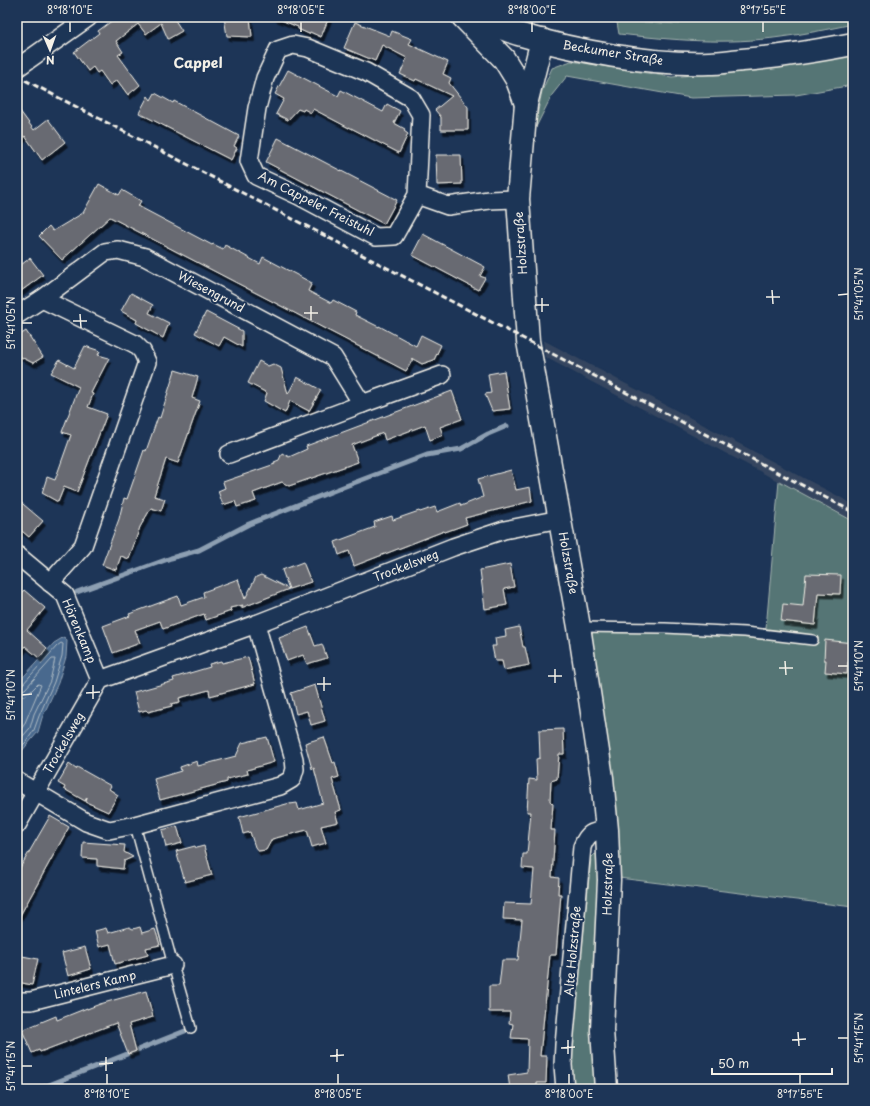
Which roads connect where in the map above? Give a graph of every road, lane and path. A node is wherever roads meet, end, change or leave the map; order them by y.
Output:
1 (89, 17) edge
2 (464, 17) edge
3 (473, 17) edge
4 (542, 40) junction
5 (853, 44) edge
6 (17, 68) edge
7 (526, 104) junction
8 (417, 195) junction
9 (518, 199) junction
10 (42, 299) junction
11 (17, 315) edge
12 (442, 375) dead end
13 (362, 404) junction
14 (229, 454) dead end
15 (560, 519) junction
16 (17, 555) edge
17 (50, 583) junction
18 (256, 624) junction
19 (579, 627) junction
20 (813, 640) dead end
21 (100, 680) junction
22 (17, 781) edge
23 (36, 792) junction
24 (17, 825) edge
25 (135, 825) junction
26 (607, 830) junction
27 (173, 965) junction
28 (17, 1001) edge
29 (191, 1028) dead end
30 (565, 1089) edge
31 (606, 1089) edge

1 - 6 street
2 - 7 main road
3 - 4 main road, Beckumer Straße
4 - 5 main road, Beckumer Straße
4 - 7 main road, Holzstraße
7 - 9 main road, Holzstraße
8 - 8 street, Am Cappeler Freistuhl
8 - 9 street
9 - 15 main road, Holzstraße
10 - 11 street, Wiesengrund
10 - 13 street, Wiesengrund
10 - 17 street
12 - 13 street
13 - 14 street
15 - 18 street, Trockelsweg
15 - 19 main road, Holzstraße
16 - 17 street, Hörenkamp
17 - 21 street, Hörenkamp
18 - 21 street, Trockelsweg
18 - 25 street
19 - 20 lane
19 - 26 main road, Holzstraße
21 - 23 street, Trockelsweg
22 - 23 street
23 - 24 street, Trockelsweg
23 - 25 street
25 - 27 lane
26 - 30 street, Alte Holzstraße
26 - 31 main road, Holzstraße
27 - 28 street, Lintelers Kamp
27 - 29 lane

